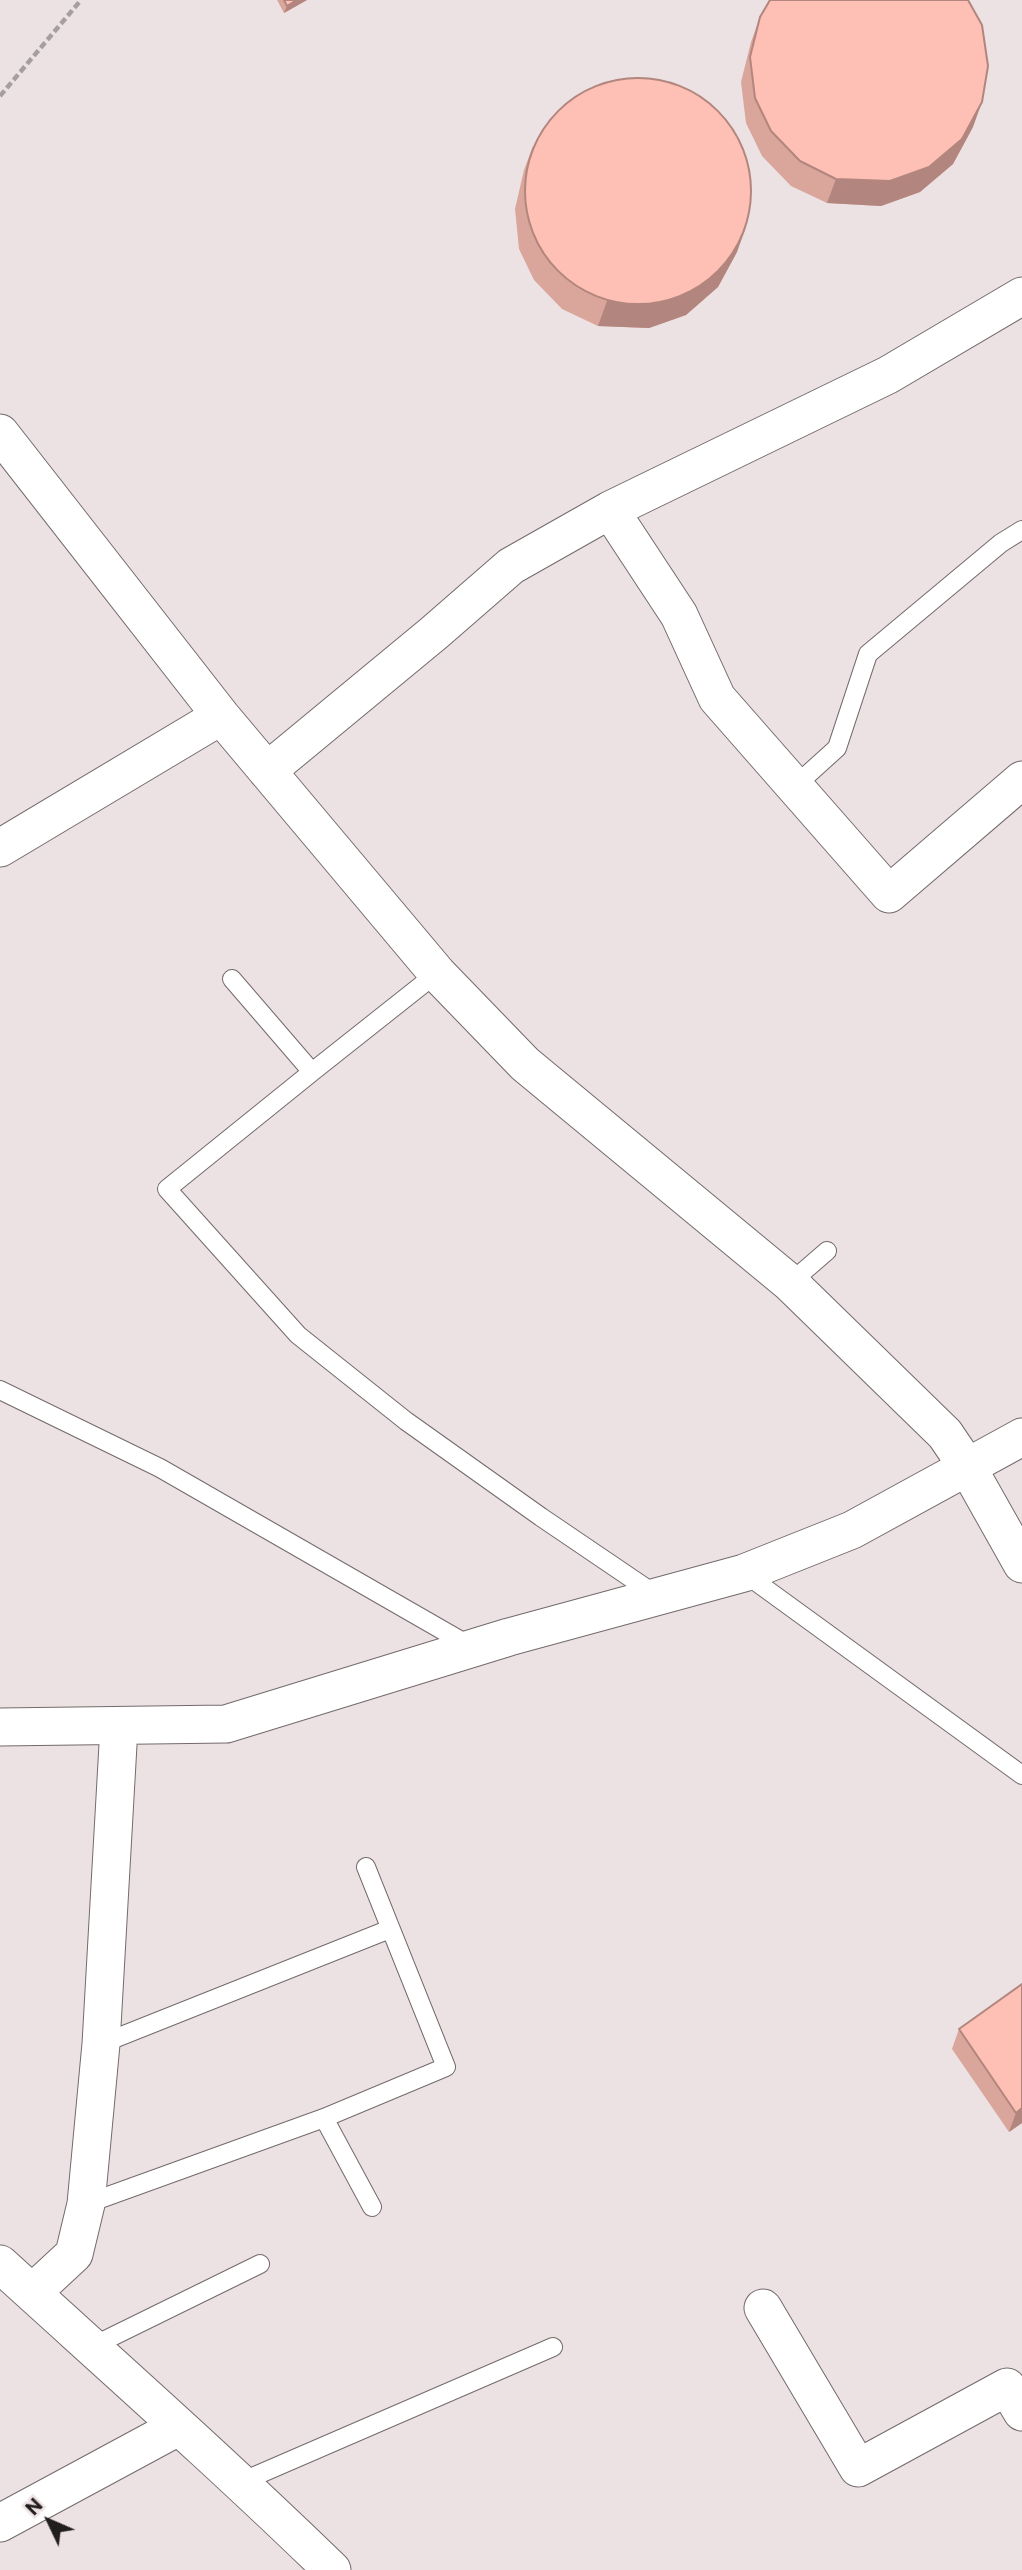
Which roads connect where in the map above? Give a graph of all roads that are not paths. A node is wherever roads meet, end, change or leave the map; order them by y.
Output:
1 (1022, 296) edge
2 (0, 433) edge
3 (610, 510) junction
4 (1022, 530) edge
5 (221, 716) junction
6 (267, 771) junction
7 (1022, 780) edge
8 (795, 786) junction
9 (0, 848) edge
10 (437, 972) junction
11 (232, 979) dead end
12 (312, 1072) junction
13 (827, 1251) dead end
14 (790, 1283) junction
15 (0, 1390) edge
16 (1022, 1437) edge
17 (968, 1468) junction
18 (1022, 1564) edge
19 (744, 1573) junction
20 (659, 1597) junction
21 (473, 1648) junction
22 (0, 1727) edge
23 (119, 1727) junction
24 (1022, 1775) edge
25 (366, 1867) dead end
26 (390, 1929) junction
27 (101, 2044) junction
28 (324, 2118) junction
29 (86, 2204) junction
30 (372, 2207) dead end
31 (0, 2264) edge
32 (260, 2264) dead end
33 (32, 2293) junction
34 (763, 2308) dead end
35 (91, 2347) junction
36 (553, 2347) dead end
37 (1022, 2412) edge
38 (178, 2427) junction
39 (242, 2482) junction
40 (0, 2523) edge
41 (332, 2570) edge

1 - 3 street
2 - 5 street
3 - 6 street
3 - 8 street
4 - 8 lane
5 - 6 street
5 - 9 street
6 - 10 street
7 - 8 street
10 - 12 lane
10 - 14 street
11 - 12 lane
12 - 20 lane
13 - 14 lane
14 - 17 street
15 - 21 lane
16 - 17 street
17 - 18 street
17 - 19 street
19 - 20 street
19 - 24 lane
20 - 21 street
21 - 23 street
22 - 23 street
23 - 27 street
25 - 26 lane
26 - 27 lane
26 - 28 lane
27 - 29 street
28 - 29 lane
28 - 30 lane
29 - 33 street
31 - 33 street
32 - 35 lane
33 - 35 street
34 - 37 street
35 - 38 street
36 - 39 lane
38 - 39 street
38 - 40 street
39 - 41 street

